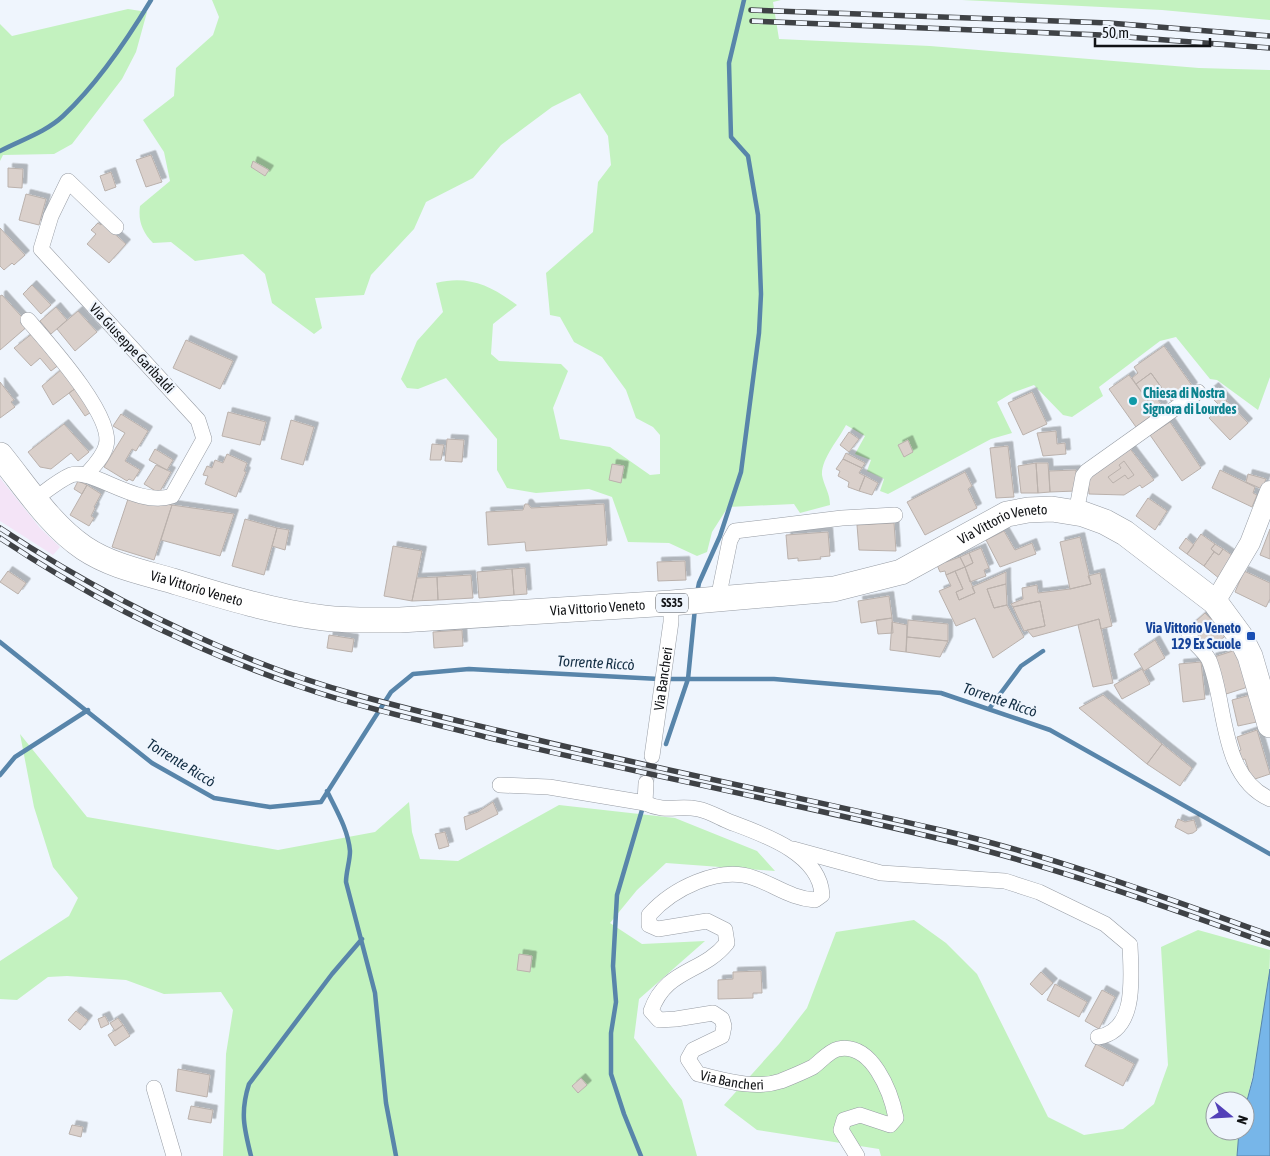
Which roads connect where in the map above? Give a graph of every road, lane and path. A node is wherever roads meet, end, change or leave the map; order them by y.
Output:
1 (116, 227) dead end
2 (28, 320) dead end
3 (1198, 392) dead end
4 (0, 455) edge
5 (86, 474) junction
6 (1270, 491) edge
7 (35, 498) junction
8 (1076, 513) junction
9 (895, 515) dead end
10 (718, 599) junction
11 (1215, 602) junction
12 (671, 612) junction
13 (1189, 637) dead end
14 (1270, 725) edge
15 (652, 756) tunnel mouth
16 (646, 783) tunnel mouth
17 (500, 786) dead end
18 (1270, 799) edge
19 (645, 803) junction
20 (789, 847) junction
21 (1098, 1037) dead end
22 (154, 1088) dead end
23 (174, 1156) edge
24 (857, 1156) edge

1 - 5 street, Via Giuseppe Garibaldi
2 - 5 street
3 - 8 street
4 - 7 main road, Via Vittorio Veneto / SS35
5 - 7 street
6 - 11 street
7 - 12 main road, Via Vittorio Veneto / SS35
8 - 10 main road, Via Vittorio Veneto / SS35
8 - 11 main road, Via Vittorio Veneto / SS35
9 - 10 street
10 - 12 main road, Via Vittorio Veneto / SS35
11 - 14 main road, Via Vittorio Veneto / SS35
12 - 15 street, Via Bancheri
13 - 18 street
16 - 19 street
17 - 19 street, Via Bancheri
19 - 20 street, Via Bancheri
20 - 21 street
20 - 24 street, Via Bancheri
22 - 23 street

